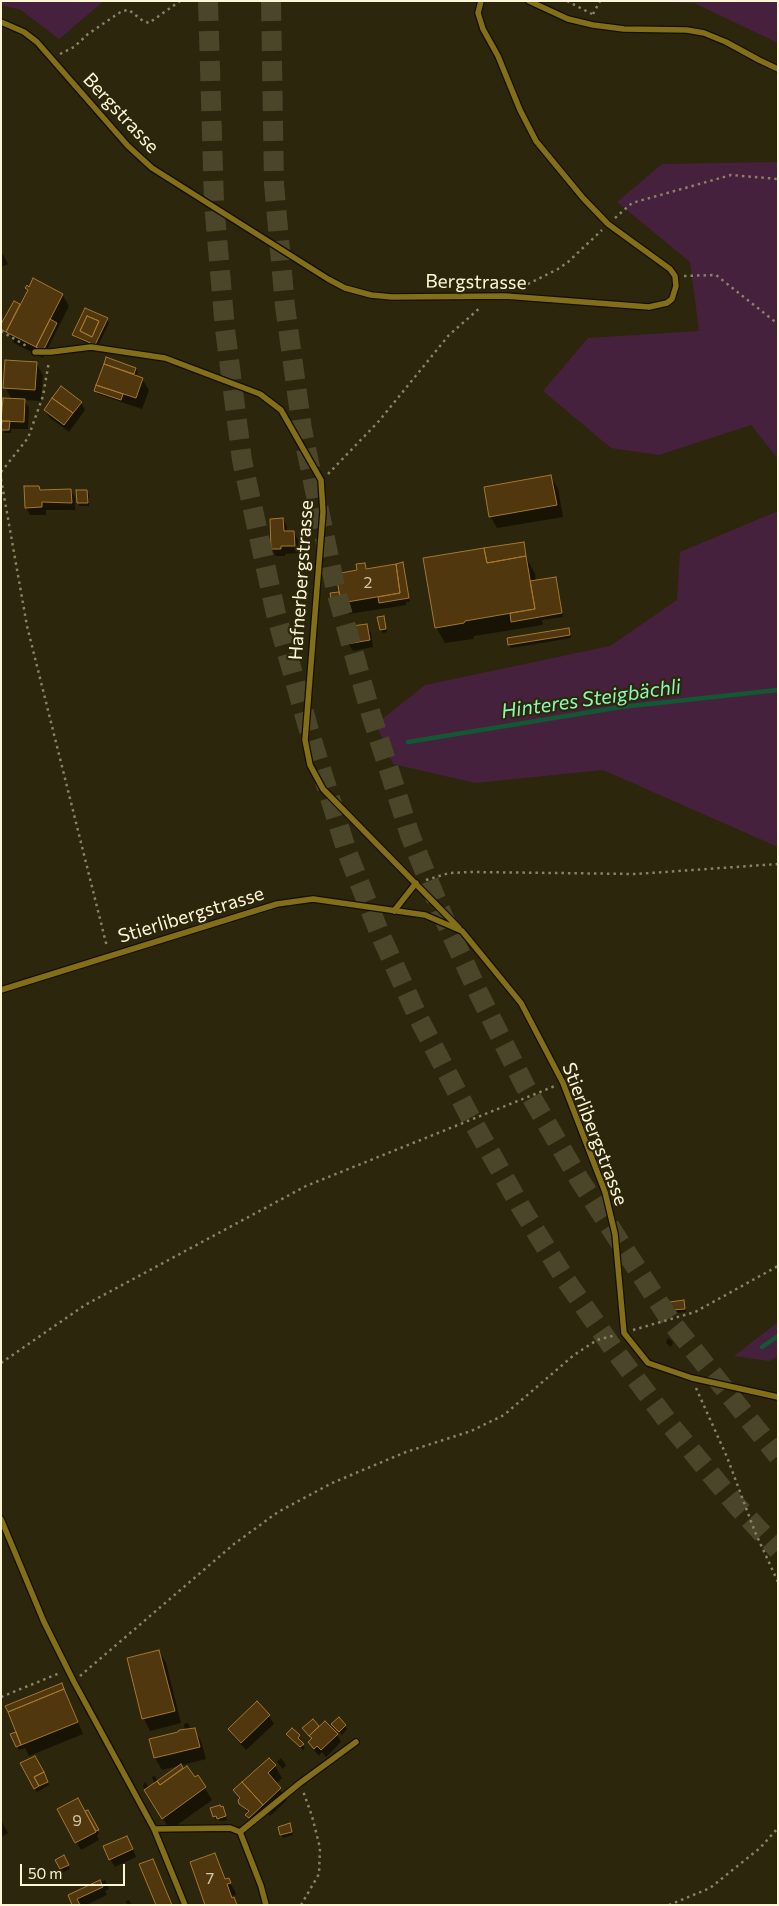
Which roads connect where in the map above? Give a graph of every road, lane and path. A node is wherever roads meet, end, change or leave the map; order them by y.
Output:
1 (180, 1) edge
2 (481, 1) edge
3 (529, 1) edge
4 (600, 1) edge
5 (593, 14) dead end
6 (1, 22) edge
7 (56, 56) dead end
8 (778, 69) edge
9 (778, 179) edge
10 (608, 224) junction
11 (675, 276) junction
12 (505, 296) junction
13 (483, 305) dead end
14 (778, 324) edge
15 (1, 332) edge
16 (35, 352) joint
17 (51, 352) junction
18 (1, 472) edge
19 (1, 479) edge
20 (321, 480) junction
21 (778, 864) edge
22 (416, 884) junction
23 (394, 911) junction
24 (462, 931) junction
25 (110, 956) junction
26 (1, 990) edge
27 (563, 1083) junction
28 (778, 1266) edge
29 (624, 1333) junction
30 (1, 1362) edge
31 (692, 1378) junction
32 (778, 1398) edge
33 (1, 1519) edge
34 (778, 1582) edge
35 (68, 1670) junction
36 (74, 1682) junction
37 (1, 1697) edge
38 (356, 1742) dead end
39 (300, 1782) junction
40 (778, 1828) edge
41 (154, 1829) junction
42 (240, 1832) junction
43 (185, 1905) edge
44 (266, 1905) edge
45 (301, 1905) edge
46 (669, 1905) edge

1 - 7 path
2 - 10 lane
3 - 8 lane
4 - 5 path
6 - 12 lane, Bergstrasse
9 - 10 path
10 - 11 lane
10 - 12 path
11 - 12 lane, Bergstrasse
11 - 14 path
13 - 20 path
15 - 16 path
16 - 17 lane, Hafnerbergstrasse
17 - 18 path
17 - 20 lane, Hafnerbergstrasse
19 - 25 path
20 - 22 lane, Hafnerbergstrasse
21 - 22 path
22 - 23 lane
22 - 24 lane, Hafnerbergstrasse
23 - 24 lane, Stierlibergstrasse
23 - 25 lane, Stierlibergstrasse
24 - 27 lane, Stierlibergstrasse
25 - 26 lane, Stierlibergstrasse
27 - 29 lane, Stierlibergstrasse
27 - 30 path
28 - 29 path
29 - 31 lane
29 - 36 path
31 - 32 lane
31 - 34 path
33 - 35 lane
35 - 36 lane
35 - 37 path
36 - 41 lane
38 - 39 lane
39 - 42 lane
39 - 45 path
40 - 46 path
41 - 42 lane
41 - 43 lane
42 - 44 lane

